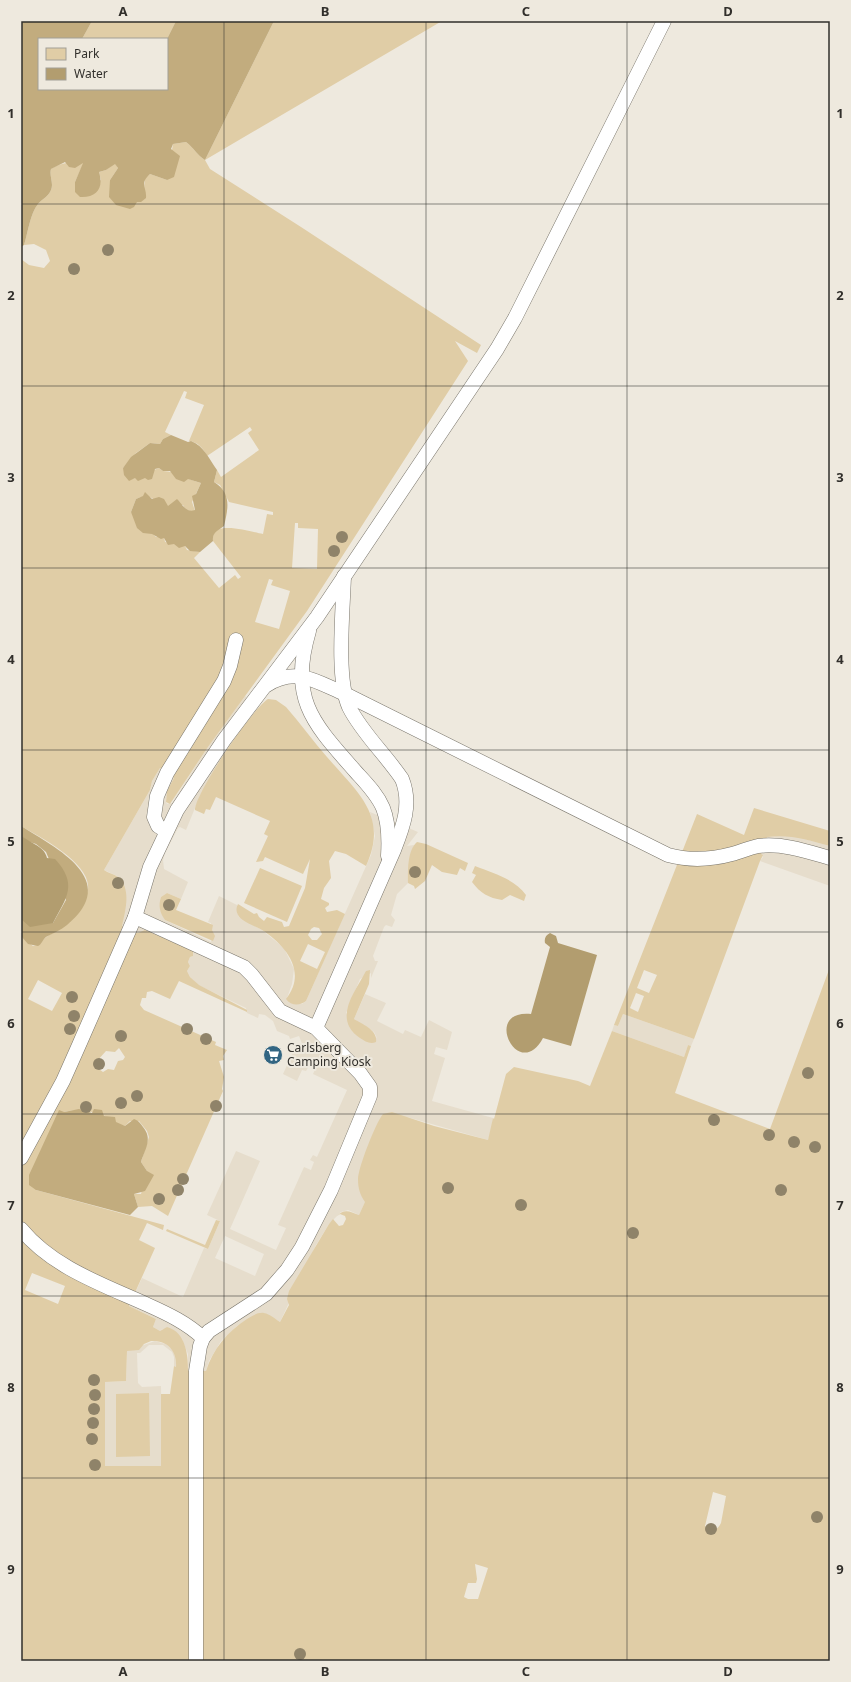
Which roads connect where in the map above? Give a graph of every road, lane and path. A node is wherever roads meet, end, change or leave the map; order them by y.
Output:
1 (664, 21) edge
2 (344, 576) junction
3 (317, 617) junction
4 (236, 640) dead end
5 (301, 676) junction
6 (264, 687) junction
7 (345, 694) junction
8 (166, 831) junction
9 (830, 858) edge
10 (386, 868) junction
11 (135, 917) junction
12 (316, 1028) junction
13 (21, 1158) edge
14 (21, 1229) edge
15 (203, 1338) junction
16 (196, 1661) edge

1 - 2 lane
2 - 3 lane
2 - 7 lane
3 - 5 lane
3 - 6 lane
4 - 8 lane
5 - 6 lane
5 - 7 lane
5 - 10 lane
6 - 8 lane
7 - 9 lane
7 - 10 lane
8 - 11 lane
10 - 12 lane
11 - 12 lane
11 - 13 lane
12 - 15 lane
14 - 15 lane
15 - 16 lane

